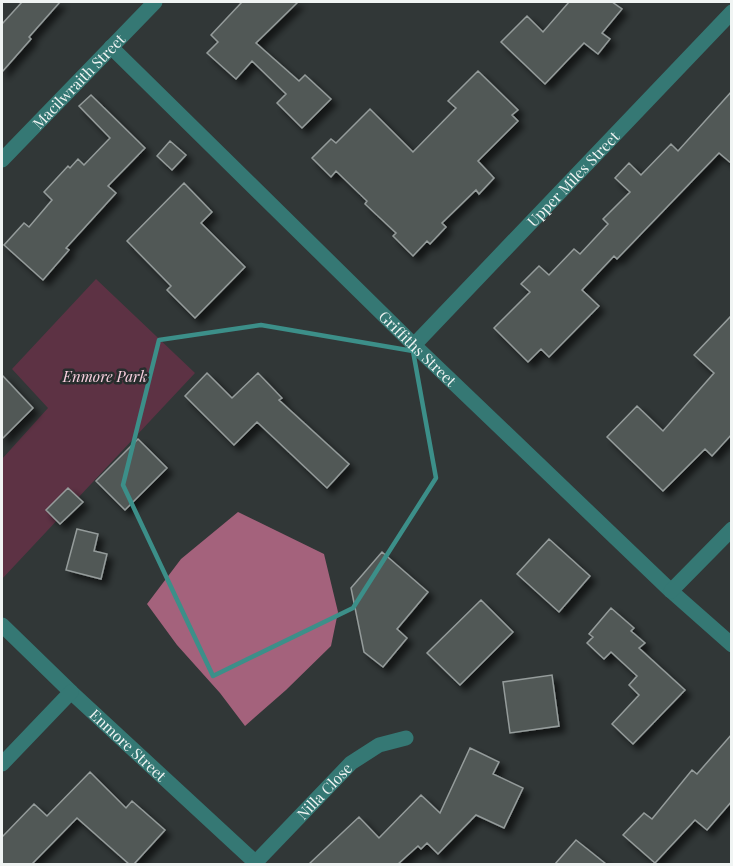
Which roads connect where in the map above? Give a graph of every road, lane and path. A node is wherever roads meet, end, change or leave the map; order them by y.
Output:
1 (155, 2) edge
2 (732, 12) edge
3 (111, 47) junction
4 (2, 160) edge
5 (414, 345) junction
6 (732, 529) edge
7 (671, 591) junction
8 (2, 625) edge
9 (732, 645) edge
10 (71, 692) junction
11 (406, 738) dead end
12 (2, 764) edge
13 (256, 864) edge

1 - 3 street, Macilwraith Street
2 - 5 street, Upper Miles Street
3 - 4 street, Macilwraith Street
3 - 5 street, Griffiths Street
5 - 7 street, Griffiths Street
6 - 7 street
7 - 9 street, Griffiths Street
8 - 10 street, Enmore Street
10 - 12 street
10 - 13 street, Enmore Street
11 - 13 street, Nilla Close

